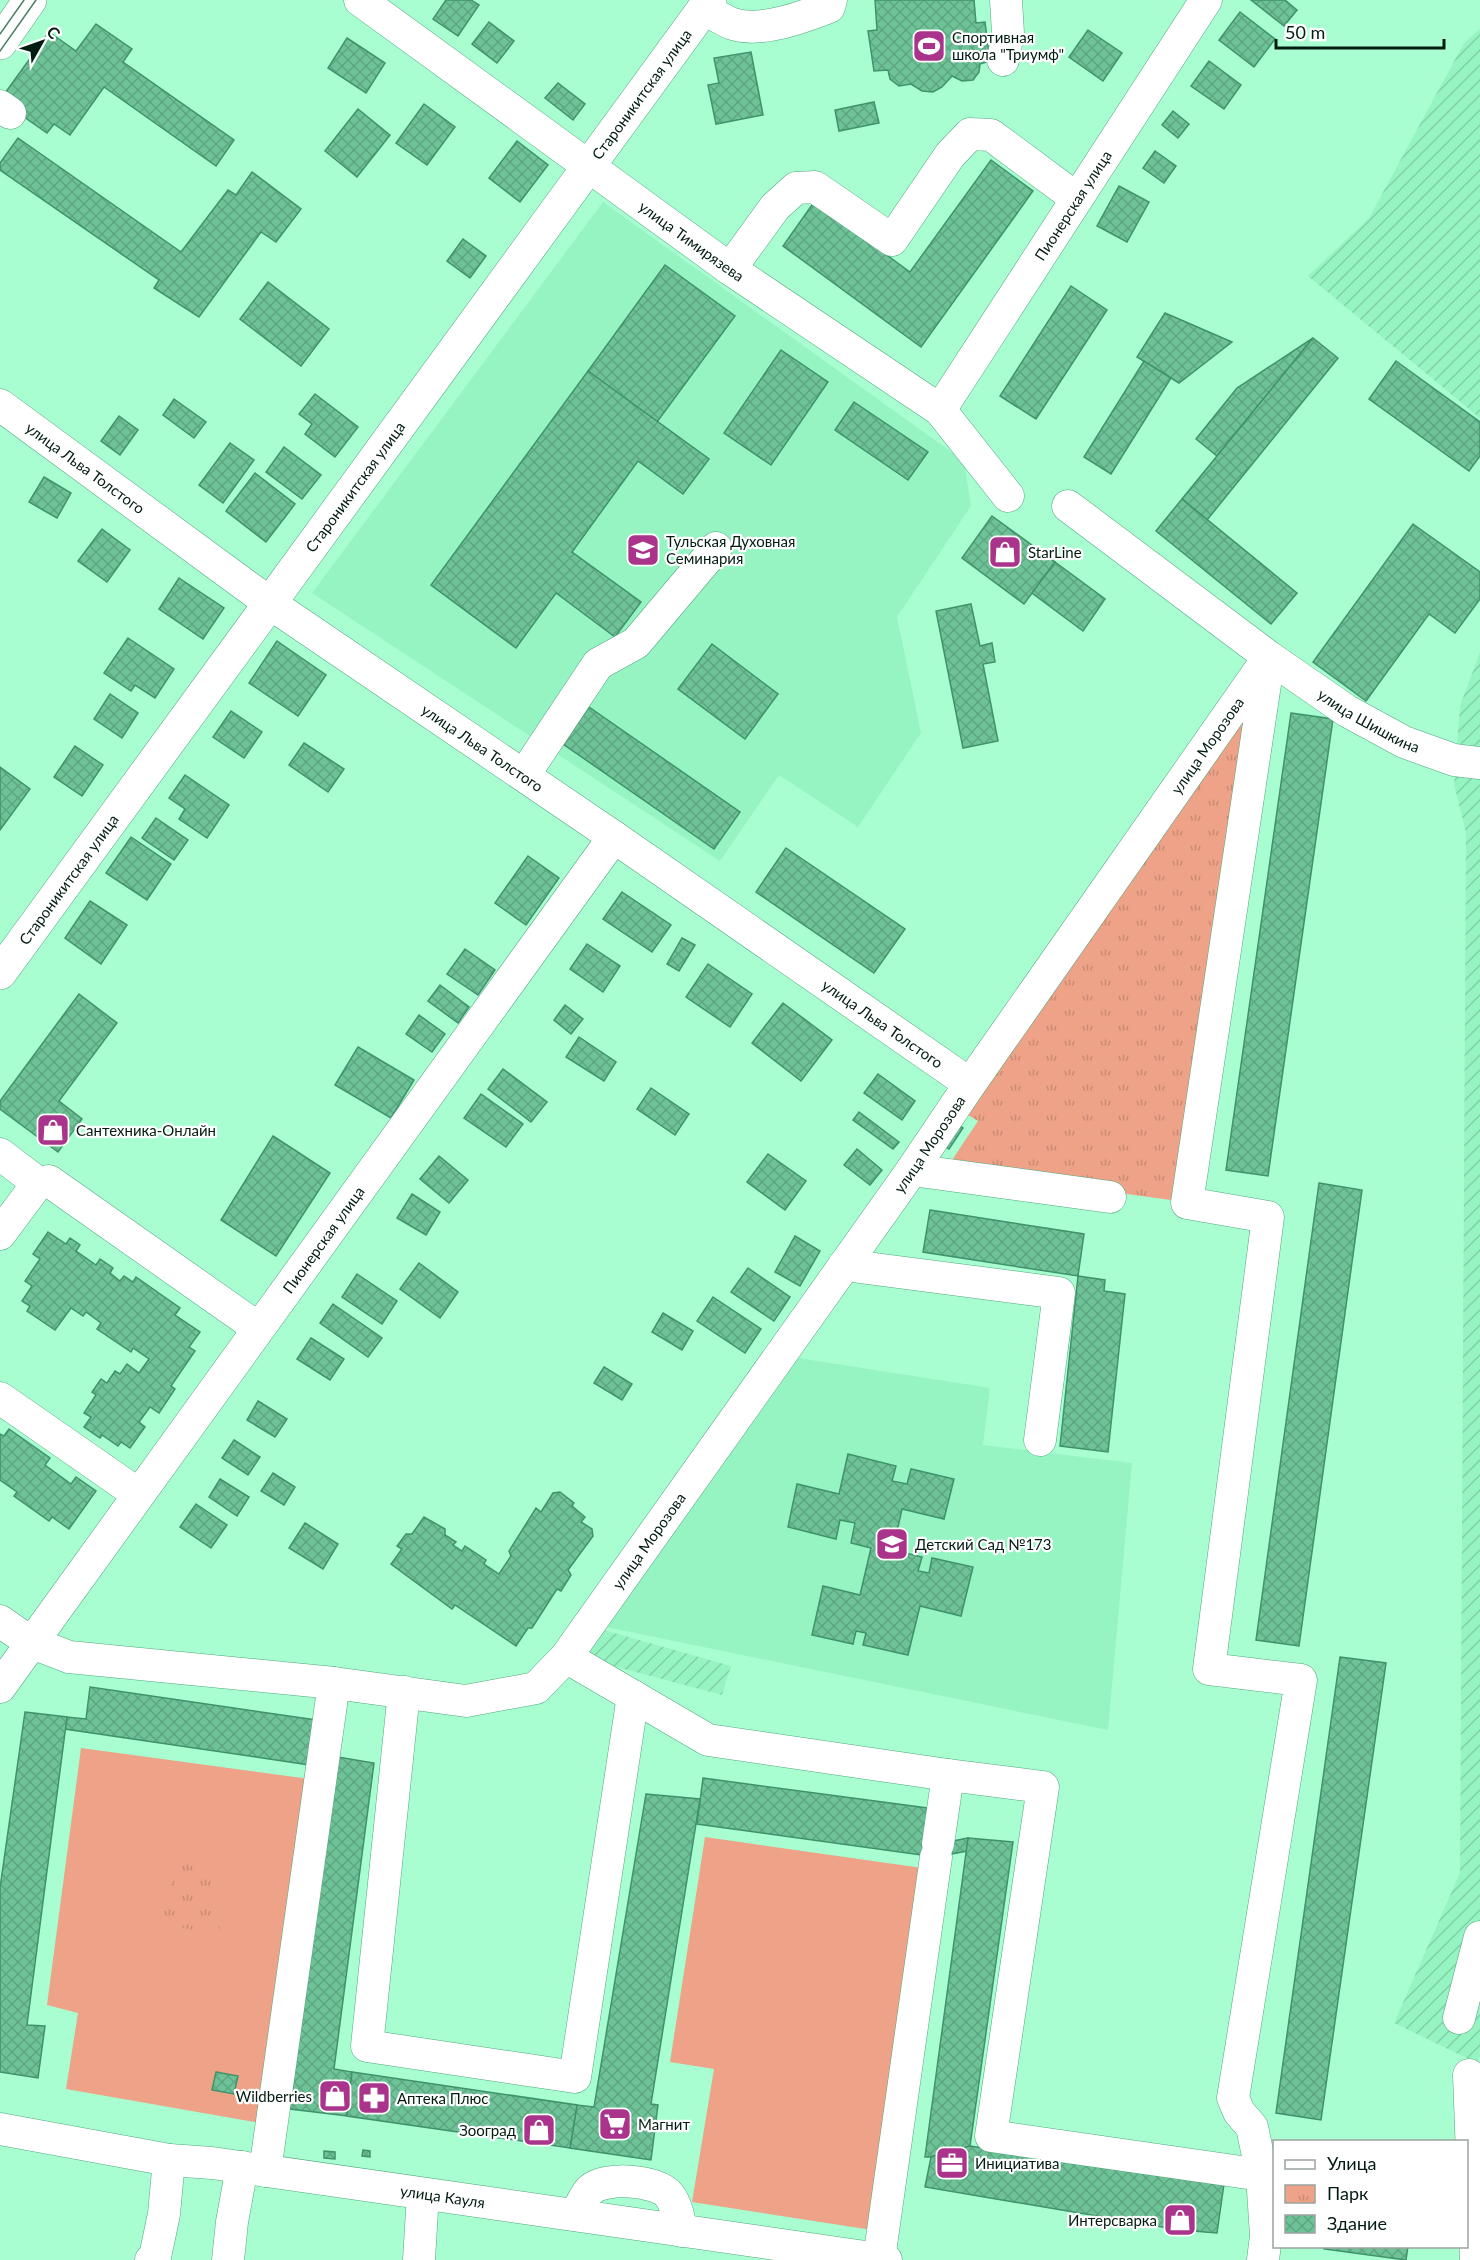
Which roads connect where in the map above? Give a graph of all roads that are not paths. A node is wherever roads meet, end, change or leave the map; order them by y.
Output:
1 (30, 0) edge
2 (360, 0) edge
3 (831, 0) edge
4 (1006, 0) edge
5 (1206, 0) edge
6 (707, 4) edge
7 (0, 43) edge
8 (1003, 60) dead end
9 (587, 167) junction
10 (1076, 198) junction
11 (730, 269) junction
12 (0, 405) edge
13 (940, 410) junction
14 (1008, 496) dead end
15 (1068, 506) dead end
16 (716, 548) dead end
17 (271, 604) junction
18 (1269, 657) junction
19 (1480, 763) edge
20 (524, 775) junction
21 (614, 837) junction
22 (0, 973) edge
23 (970, 1084) junction
24 (0, 1154) edge
25 (912, 1170) junction
26 (38, 1183) junction
27 (1110, 1197) dead end
28 (0, 1234) edge
29 (844, 1265) junction
30 (258, 1328) junction
31 (0, 1398) edge
32 (1040, 1440) dead end
33 (138, 1494) junction
34 (0, 1621) edge
35 (30, 1642) junction
36 (566, 1657) junction
37 (334, 1683) junction
38 (0, 1687) edge
39 (404, 1692) junction
40 (633, 1696) junction
41 (948, 1775) junction
42 (1480, 1937) edge
43 (1459, 2018) dead end
44 (1468, 2075) dead end
45 (1, 2138) edge
46 (170, 2160) junction
47 (253, 2169) junction
48 (1262, 2175) junction
49 (423, 2194) junction
50 (883, 2259) edge
51 (151, 2260) edge
52 (228, 2260) edge
53 (419, 2260) edge
54 (1263, 2260) edge
55 (1476, 2260) edge

1 - 7 main road
2 - 9 street, улица Тимирязева
3 - 6 street
4 - 8 street
5 - 10 street, Пионерская улица
6 - 9 main road, Староникитская улица
9 - 11 street, улица Тимирязева
9 - 17 main road, Староникитская улица
10 - 11 street
10 - 13 street, Пионерская улица
11 - 13 street, улица Тимирязева
12 - 17 street, улица Льва Толстого
13 - 14 street, улица Тимирязева
15 - 18 street, улица Шишкина
16 - 20 street
17 - 20 street, улица Льва Толстого
17 - 22 main road, Староникитская улица
18 - 19 street, улица Шишкина
18 - 23 street, улица Морозова
18 - 48 street
20 - 21 street, улица Льва Толстого
21 - 23 street, улица Льва Толстого
21 - 30 street, Пионерская улица
23 - 25 street, улица Морозова
24 - 26 street
25 - 27 street
25 - 29 street, улица Морозова
26 - 28 street
26 - 30 street
29 - 32 street
29 - 36 street, улица Морозова
30 - 33 street, Пионерская улица
31 - 33 street
33 - 35 street, Пионерская улица
34 - 35 street, улица Морозова
35 - 37 street, улица Морозова
35 - 38 street, Пионерская улица
36 - 39 street, улица Морозова
36 - 40 street
37 - 39 street, улица Морозова
37 - 47 street
39 - 40 street
40 - 41 street
41 - 48 street
41 - 50 street
42 - 43 street
44 - 55 street
45 - 46 street, улица Кауля
46 - 47 street, улица Кауля
46 - 51 street
47 - 49 street, улица Кауля
47 - 52 street
48 - 54 street
49 - 50 street, улица Кауля
49 - 53 street

